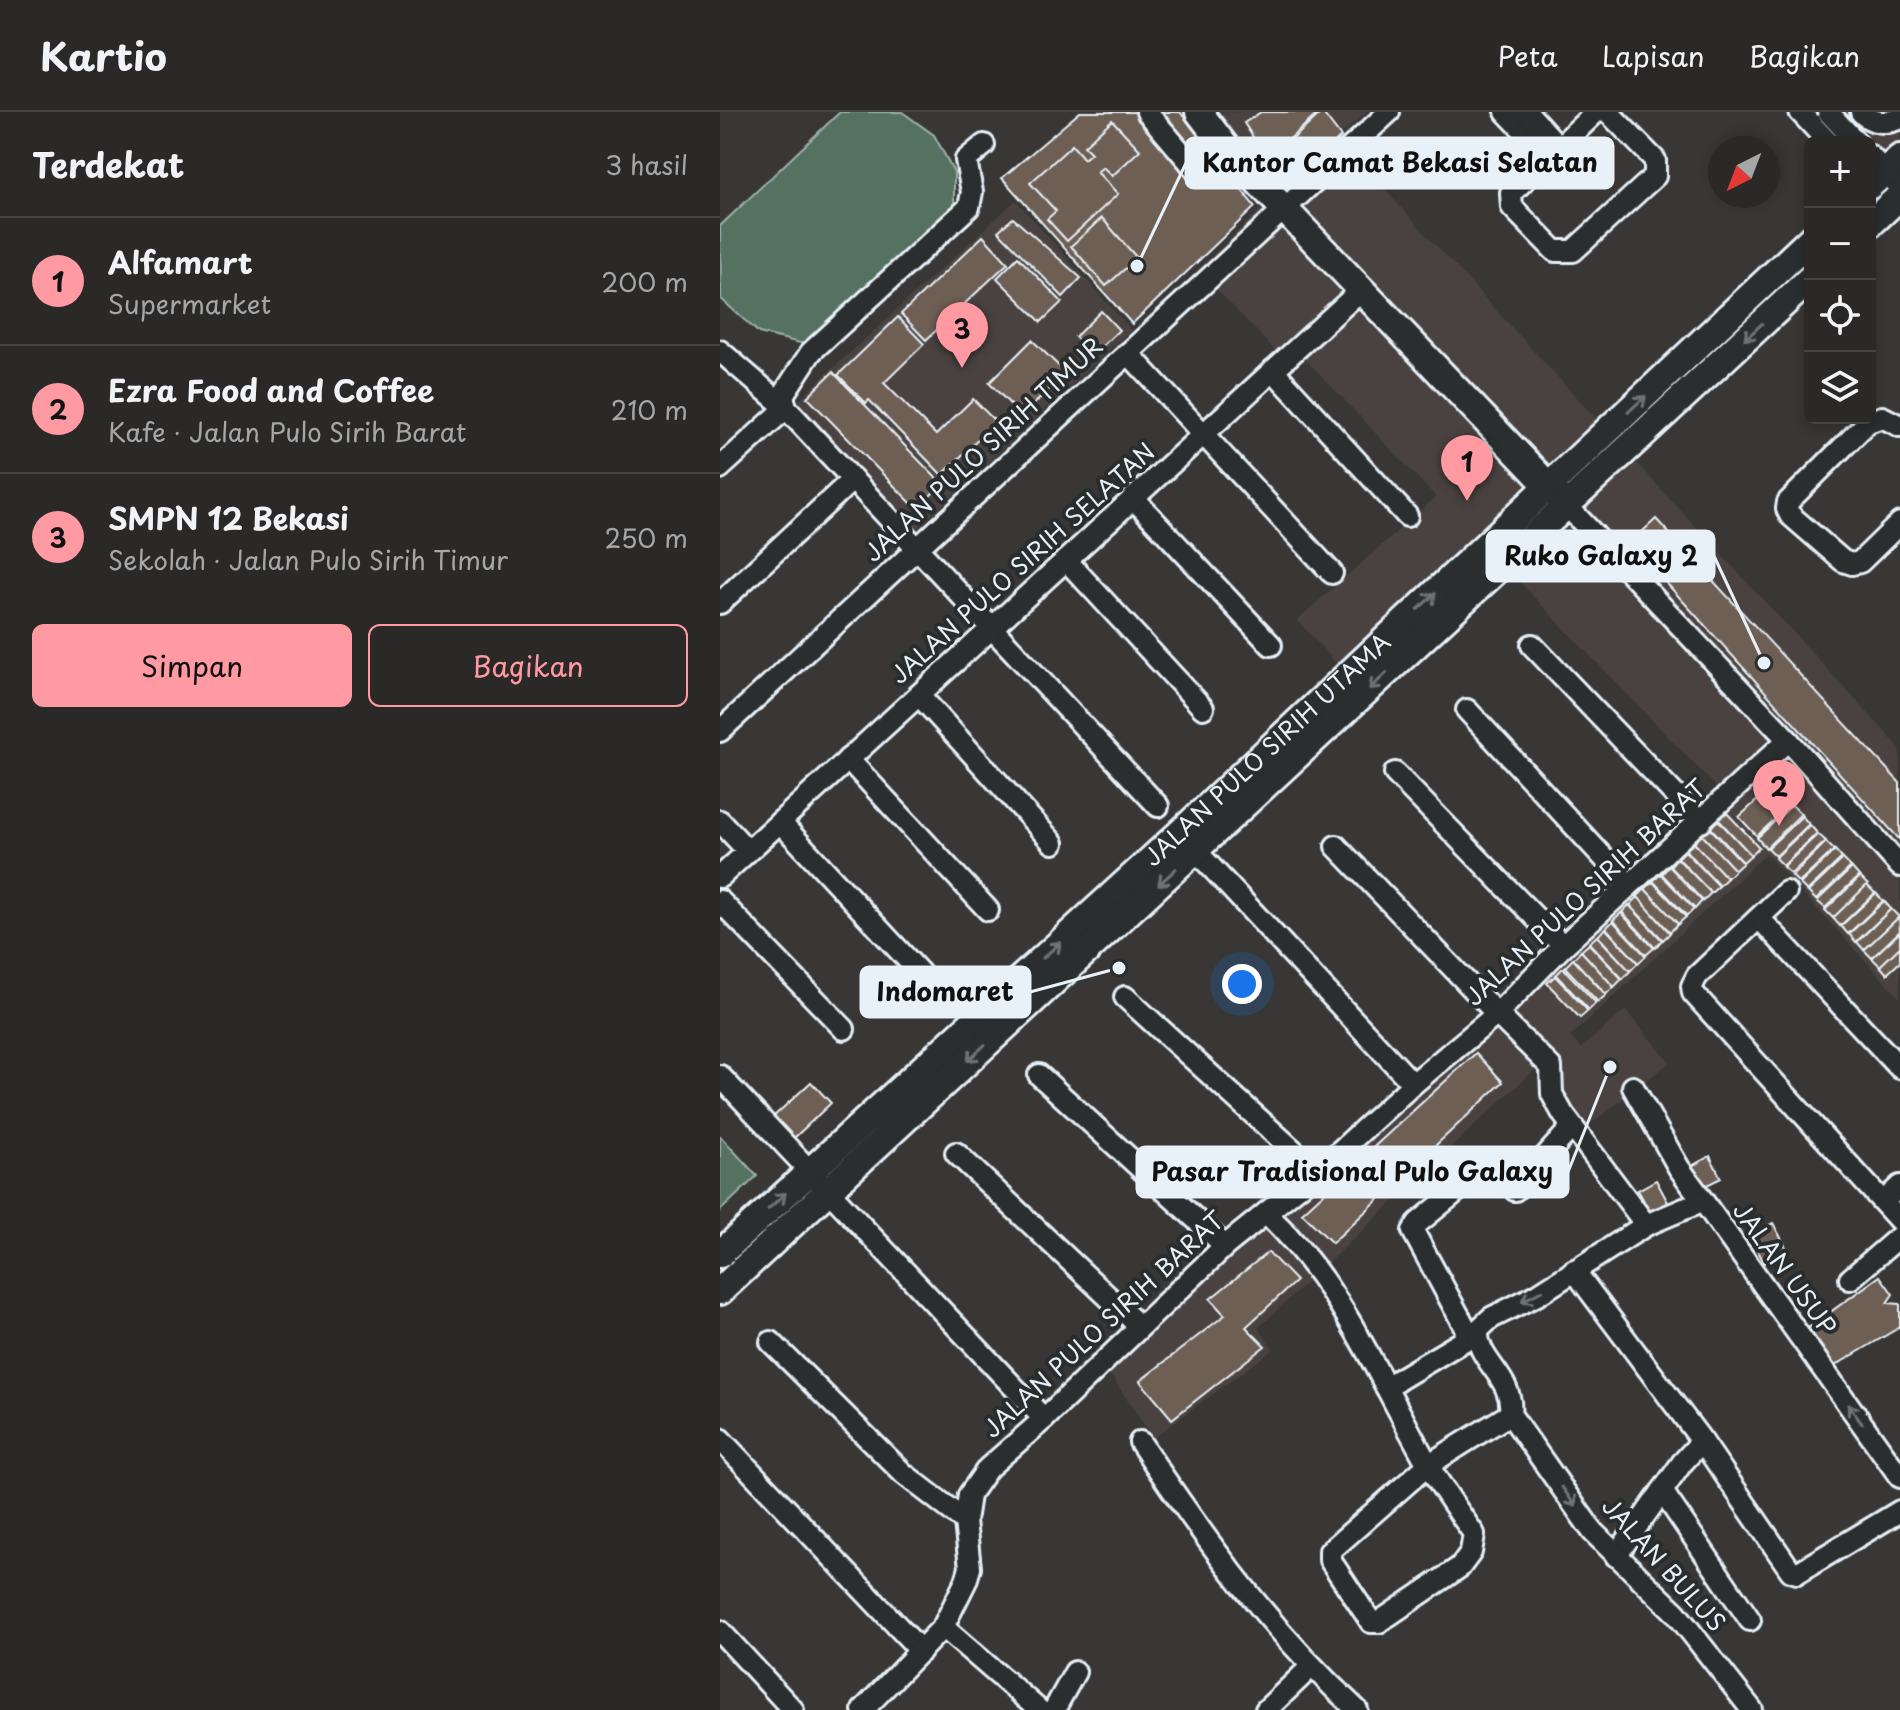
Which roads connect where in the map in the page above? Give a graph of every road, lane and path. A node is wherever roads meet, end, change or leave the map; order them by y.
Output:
1 (1147, 112) edge
2 (1199, 112) edge
3 (1389, 112) edge
4 (1506, 112) edge
5 (1527, 112) edge
6 (1596, 112) edge
7 (1608, 112) edge
8 (1800, 112) edge
9 (1828, 112) edge
10 (1861, 112) edge
11 (1900, 118) edge
12 (1822, 136) edge
13 (1850, 136) edge
14 (984, 145) dead end
15 (1227, 149) junction
16 (1553, 151) junction
17 (1285, 208) junction
18 (1804, 246) edge
19 (1809, 280) edge
20 (1362, 289) junction
21 (720, 351) edge
22 (1128, 353) junction
23 (1273, 370) junction
24 (786, 408) junction
25 (1900, 426) edge
26 (1203, 434) junction
27 (1618, 439) junction
28 (720, 468) edge
29 (853, 479) junction
30 (1558, 497) junction
31 (1133, 498) junction
32 (1407, 516) dead end
33 (1895, 537) edge
34 (916, 549) junction
35 (1066, 560) junction
36 (1332, 573) dead end
37 (720, 603) edge
38 (991, 629) junction
39 (1271, 645) dead end
40 (1532, 645) dead end
41 (919, 695) junction
42 (1203, 708) dead end
43 (1467, 710) dead end
44 (720, 731) edge
45 (1788, 740) junction
46 (848, 759) junction
47 (1395, 773) dead end
48 (1158, 806) dead end
49 (720, 821) edge
50 (780, 822) junction
51 (1701, 822) junction
52 (1188, 842) junction
53 (1053, 843) dead end
54 (1336, 846) dead end
55 (748, 851) junction
56 (1900, 866) edge
57 (720, 877) edge
58 (1629, 885) junction
59 (1786, 892) dead end
60 (720, 901) edge
61 (988, 910) dead end
62 (1759, 918) junction
63 (1563, 946) junction
64 (920, 973) dead end
65 (1125, 997) dead end
66 (1497, 1014) junction
67 (844, 1029) dead end
68 (1900, 1068) edge
69 (1039, 1075) dead end
70 (720, 1076) edge
71 (1413, 1084) junction
72 (1633, 1087) dead end
73 (1572, 1127) junction
74 (956, 1153) dead end
75 (1490, 1164) dead end
76 (809, 1171) junction
77 (1317, 1172) junction
78 (1900, 1186) edge
79 (1515, 1190) dead end
80 (828, 1191) junction
81 (1703, 1201) junction
82 (1883, 1202) junction
83 (1266, 1213) junction
84 (1900, 1221) edge
85 (1646, 1225) junction
86 (1900, 1236) edge
87 (1225, 1246) junction
88 (720, 1254) edge
89 (1574, 1270) junction
90 (1850, 1279) dead end
91 (720, 1291) edge
92 (1139, 1326) junction
93 (771, 1342) dead end
94 (1386, 1387) junction
95 (1510, 1414) junction
96 (1044, 1419) junction
97 (720, 1439) edge
98 (1702, 1441) junction
99 (1140, 1442) dead end
100 (1428, 1465) junction
101 (1900, 1477) edge
102 (1662, 1491) junction
103 (1900, 1511) edge
104 (965, 1521) junction
105 (1616, 1556) junction
106 (1750, 1620) dead end
107 (943, 1627) junction
108 (720, 1631) edge
109 (921, 1651) junction
110 (1312, 1666) junction
111 (1075, 1672) dead end
112 (867, 1709) edge
113 (1355, 1709) edge
114 (793, 1710) edge
115 (1039, 1710) edge
116 (1054, 1710) edge
117 (1266, 1710) edge
118 (1752, 1710) edge

1 - 15 street
2 - 15 main road
3 - 17 street, JALAN PULO SIRIH TIMUR
4 - 16 street
5 - 16 street
6 - 16 street
7 - 16 street
8 - 12 street
9 - 13 street
10 - 11 street
14 - 24 street
15 - 17 main road
17 - 20 main road
17 - 22 street, JALAN PULO SIRIH TIMUR
27 -> 18 main road, JALAN PULO SIRIH UTAMA
19 -> 27 main road, JALAN PULO SIRIH UTAMA
20 - 23 street, JALAN PULO SIRIH SELATAN
20 - 30 main road
21 - 24 street
22 - 26 street
22 - 34 street, JALAN PULO SIRIH TIMUR
23 - 26 street, JALAN PULO SIRIH SELATAN
23 - 32 street
24 - 28 street
24 - 29 street
25 - 33 street
26 - 31 street, JALAN PULO SIRIH SELATAN
26 - 36 street
27 - 30 main road, JALAN PULO SIRIH UTAMA
29 - 34 street
29 - 37 street
30 - 45 street
30 - 52 main road, JALAN PULO SIRIH UTAMA
31 - 35 street, JALAN PULO SIRIH SELATAN
31 - 39 street
34 - 38 street
34 - 44 street, JALAN PULO SIRIH TIMUR
35 - 38 street, JALAN PULO SIRIH SELATAN
35 - 42 street
38 - 41 street, JALAN PULO SIRIH SELATAN
38 - 48 street
40 - 51 street
41 - 46 street, JALAN PULO SIRIH SELATAN
41 - 53 street
43 - 58 street
45 - 51 street, JALAN PULO SIRIH BARAT
45 - 56 street
46 - 50 street, JALAN PULO SIRIH SELATAN
46 - 61 street
47 - 63 street
49 - 55 street
50 - 55 street, JALAN PULO SIRIH SELATAN
50 - 64 street
51 - 58 street, JALAN PULO SIRIH BARAT
52 - 71 street
76 -> 52 main road, JALAN PULO SIRIH UTAMA
52 -> 80 main road, JALAN PULO SIRIH UTAMA
54 - 66 street
55 - 57 street, JALAN PULO SIRIH SELATAN
58 - 63 street, JALAN PULO SIRIH BARAT
59 - 62 street
60 - 67 street
62 - 68 street
62 - 82 street
63 - 66 street, JALAN PULO SIRIH BARAT
65 - 77 street
66 - 71 street, JALAN PULO SIRIH BARAT
66 - 73 street
69 - 87 street
70 - 76 street
71 - 77 street, JALAN PULO SIRIH BARAT
72 - 81 street
73 - 79 street
73 - 85 street
74 - 92 street
75 - 94 street
76 - 80 street
88 -> 76 main road, JALAN PULO SIRIH UTAMA
77 - 83 street, JALAN PULO SIRIH BARAT
78 - 82 street
80 - 91 main road, JALAN PULO SIRIH UTAMA
80 - 96 street
81 - 85 street, JALAN USUP
101 -> 81 street, JALAN USUP
82 - 84 street
83 - 87 street, JALAN PULO SIRIH BARAT
83 - 94 street
85 - 89 street, JALAN BULUS
86 - 90 street
87 - 92 street, JALAN PULO SIRIH BARAT
89 -> 95 street, JALAN BULUS
89 - 98 street
92 - 96 street, JALAN PULO SIRIH BARAT
93 - 104 street
94 - 100 street
95 - 100 street
95 -> 105 street, JALAN BULUS
96 - 104 street, JALAN PULO SIRIH BARAT
97 - 109 street
98 - 102 street
98 - 103 street
99 - 110 street
100 - 100 street
102 - 105 street
102 - 106 street
104 - 107 street, JALAN PULO SIRIH BARAT
105 - 118 street, JALAN BULUS
107 - 109 street, JALAN PULO SIRIH BARAT
107 - 115 street
108 - 114 street
109 - 112 street, JALAN PULO SIRIH BARAT
110 - 113 street
110 - 117 street
111 - 116 street

